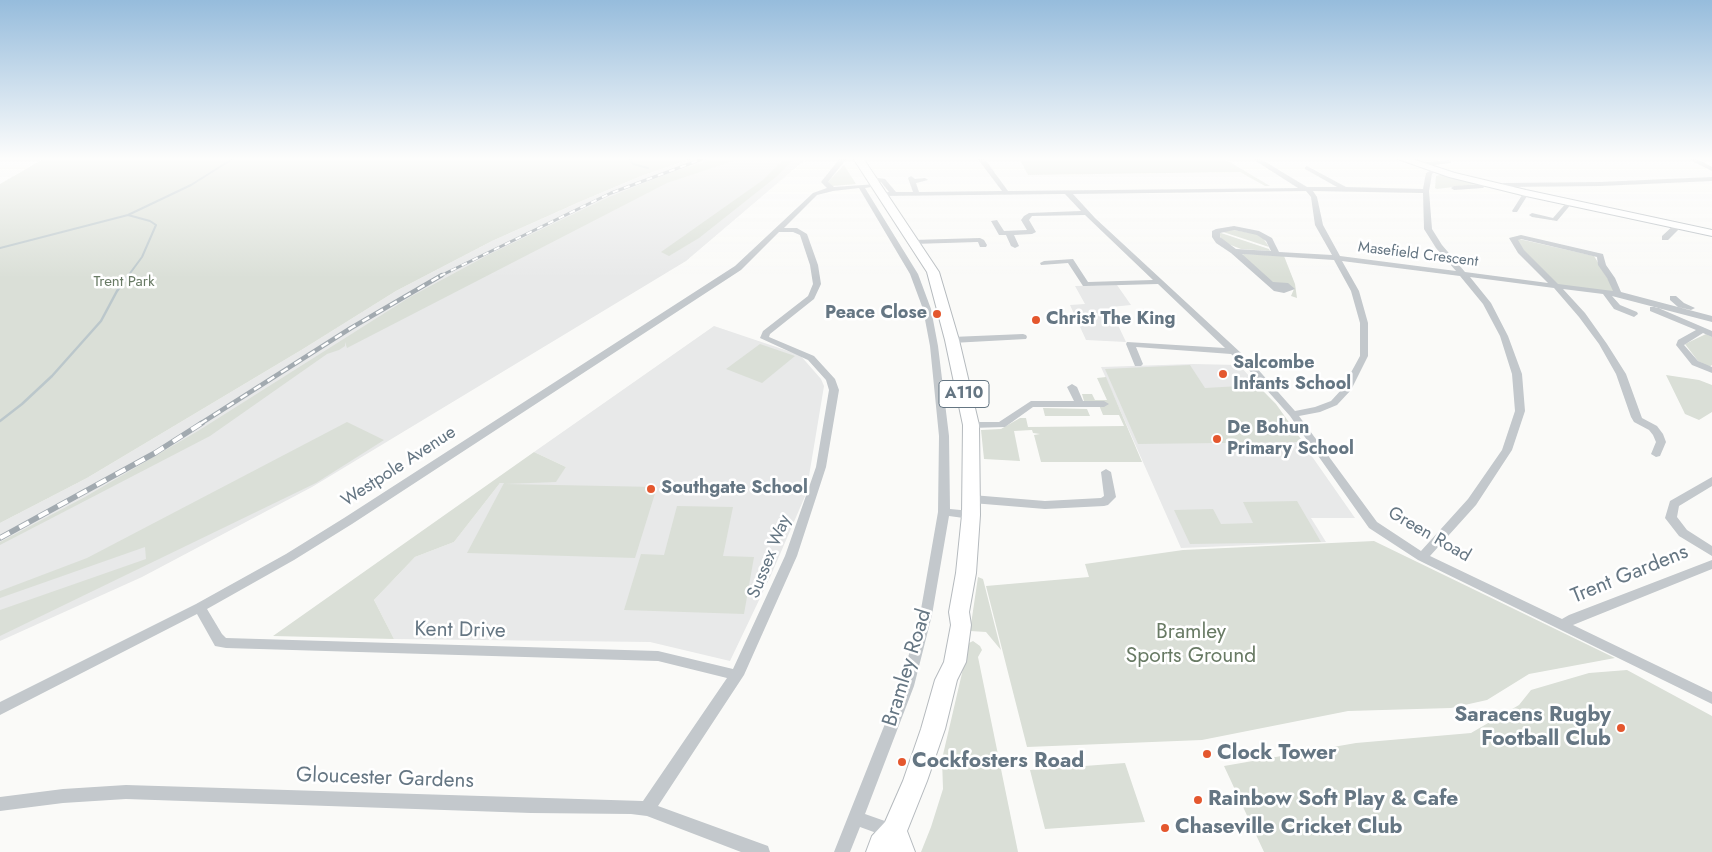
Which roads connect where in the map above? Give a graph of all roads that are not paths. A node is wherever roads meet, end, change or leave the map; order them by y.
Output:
1 (810, 198) edge
2 (868, 198) edge
3 (886, 198) edge
4 (1072, 198) edge
5 (1314, 198) edge
6 (1426, 198) edge
7 (1523, 198) edge
8 (1546, 198) edge
9 (1569, 203) junction
10 (1515, 211) dead end
11 (1087, 213) junction
12 (1532, 215) dead end
13 (793, 216) junction
14 (995, 221) dead end
15 (1678, 226) junction
16 (778, 230) junction
17 (800, 232) junction
18 (1009, 233) junction
19 (1712, 233) edge
20 (1665, 238) dead end
21 (913, 242) junction
22 (982, 245) dead end
23 (1015, 246) dead end
24 (1234, 251) junction
25 (1276, 253) junction
26 (1337, 258) junction
27 (1044, 263) dead end
28 (933, 272) junction
29 (914, 274) junction
30 (1465, 275) junction
31 (1159, 282) junction
32 (1272, 284) dead end
33 (1556, 286) junction
34 (1606, 293) junction
35 (1618, 294) junction
36 (1673, 298) dead end
37 (1634, 299) junction
38 (1712, 313) edge
39 (1634, 314) dead end
40 (1712, 319) edge
41 (1708, 332) edge
42 (1023, 337) dead end
43 (953, 343) junction
44 (934, 346) junction
45 (1234, 351) junction
46 (1138, 364) dead end
47 (1712, 370) edge
48 (1072, 387) dead end
49 (1080, 404) junction
50 (1104, 404) dead end
51 (1293, 414) junction
52 (971, 425) junction
53 (1656, 454) dead end
54 (1106, 472) dead end
55 (1712, 481) edge
56 (972, 498) junction
57 (944, 512) junction
58 (971, 515) junction
59 (1712, 552) edge
60 (1422, 557) junction
61 (1712, 564) edge
62 (200, 607) junction
63 (959, 612) joint
64 (1564, 624) junction
65 (737, 676) junction
66 (946, 680) joint
67 (1712, 698) edge
68 (0, 709) edge
69 (0, 804) edge
70 (647, 809) junction
71 (854, 818) junction
72 (898, 842) edge
73 (762, 852) edge
74 (842, 852) edge
75 (878, 852) edge

1 - 13 street
2 - 29 street, Bramley Road
3 - 21 main road, Bramley Road / A110
4 - 11 street, Green Road
5 - 26 street
6 - 30 street
7 - 10 street
8 - 9 street
9 - 12 street
9 - 15 street
11 - 18 street
11 - 31 street, Green Road
13 - 16 street, Westpole Avenue
13 - 17 street, Sussex Way
14 - 18 street
15 - 19 street
15 - 20 street
16 - 17 street
16 - 62 street, Westpole Avenue
17 - 65 street, Sussex Way
18 - 23 street
21 - 22 street
21 - 28 main road, Bramley Road / A110
24 - 25 street, Masefield Crescent
24 - 25 street
24 - 32 street
25 - 26 street, Masefield Crescent
26 - 30 street, Masefield Crescent
26 - 51 street
27 - 31 street
28 - 29 street
28 - 43 main road, Bramley Road / A110
29 - 44 street, Bramley Road
30 - 33 street, Masefield Crescent
30 - 60 street
31 - 45 street, Green Road
33 - 34 street, Masefield Crescent
33 - 35 street
33 - 53 street
34 - 35 street, Masefield Crescent
34 - 39 street
35 - 37 street, Masefield Crescent
36 - 38 street
37 - 40 street
37 - 41 street
41 - 47 street
42 - 43 street
43 - 44 street
43 - 52 main road, Bramley Road / A110
44 - 57 street, Bramley Road
45 - 46 street
45 - 51 street, Green Road
48 - 49 street
49 - 50 street
49 - 52 street
51 - 60 street, Green Road
52 - 56 main road, Bramley Road / A110
54 - 56 street
55 - 59 street
56 - 58 main road, Bramley Road / A110
57 - 58 street
57 - 71 street, Bramley Road
58 - 63 main road, Bramley Road / A110
60 - 64 street, Green Road
61 - 64 street, Trent Gardens
62 - 65 street, Kent Drive
62 - 68 street, Westpole Avenue
63 - 66 main road, Bramley Road / A110
64 - 67 street, Green Road
65 - 70 street, Sussex Way
66 - 72 main road, Bramley Road / A110
69 - 70 street, Gloucester Gardens
70 - 73 street, Gloucester Gardens
71 - 72 street
71 - 74 street, Bramley Road
72 - 75 main road, Bramley Road / A110

